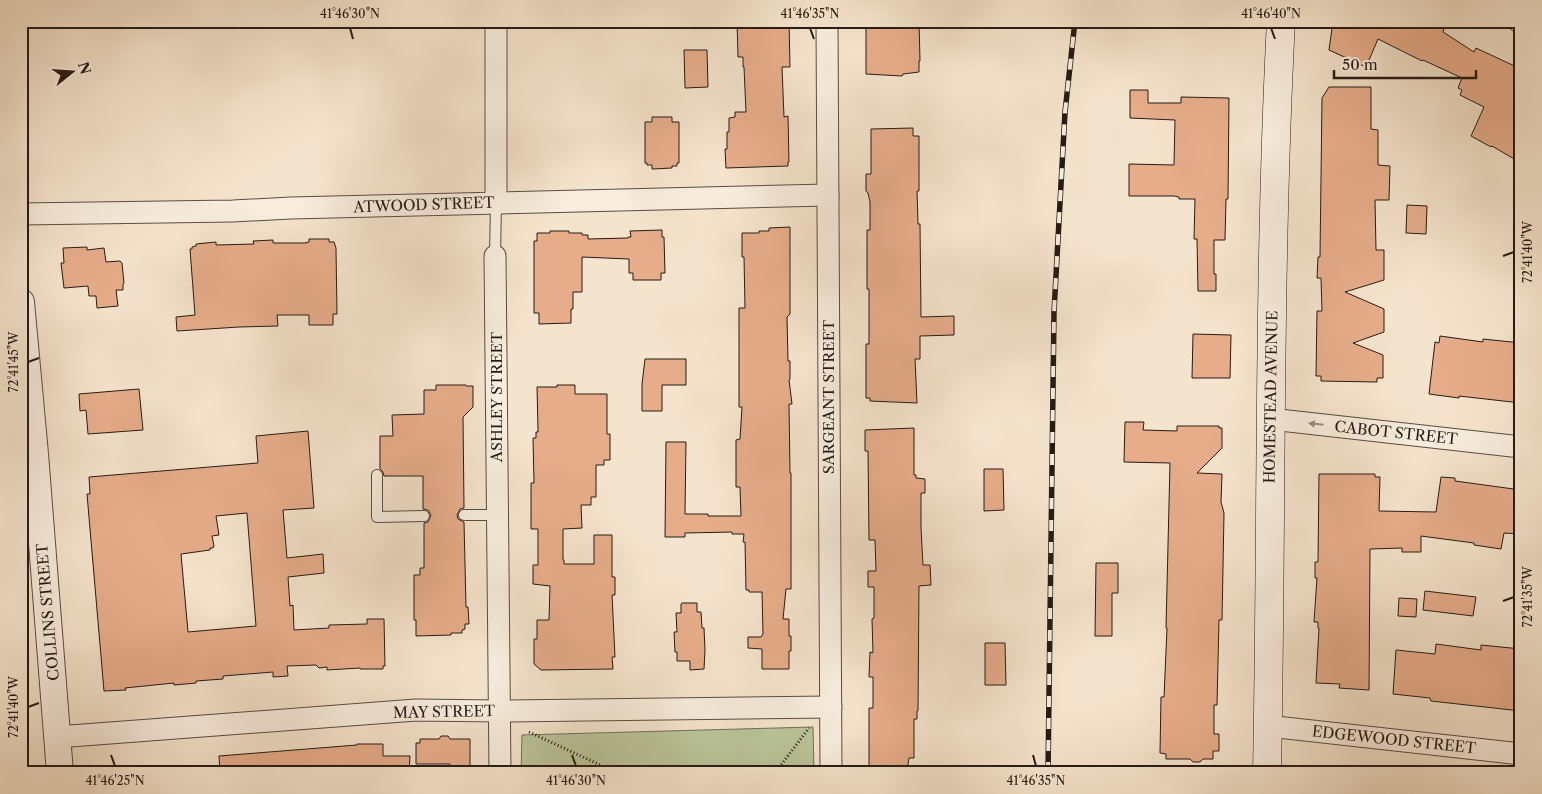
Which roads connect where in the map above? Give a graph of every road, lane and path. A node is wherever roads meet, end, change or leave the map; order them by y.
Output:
1 (496, 21) edge
2 (827, 21) edge
3 (1281, 21) edge
4 (828, 195) junction
5 (496, 203) junction
6 (21, 214) edge
7 (495, 256) joint
8 (21, 302) edge
9 (1270, 419) junction
10 (1521, 447) edge
11 (377, 475) dead end
12 (464, 515) dead end
13 (498, 515) junction
14 (424, 516) dead end
15 (33, 678) dead end
16 (21, 679) edge
17 (831, 707) junction
18 (499, 711) junction
19 (810, 725) dead end
20 (1268, 726) junction
21 (522, 728) dead end
22 (57, 737) junction
23 (1521, 754) edge
24 (60, 773) edge
25 (500, 773) edge
26 (613, 773) edge
27 (776, 773) edge
28 (831, 773) edge
29 (1267, 773) edge

1 - 5 street, ASHLEY STREET
2 - 4 street, SARGEANT STREET
3 - 9 main road, HOMESTEAD AVENUE
4 - 5 street, ATWOOD STREET
4 - 17 street, SARGEANT STREET
5 - 6 street, ATWOOD STREET
5 - 7 lane, ASHLEY STREET
7 - 13 street, ASHLEY STREET
8 - 22 street, COLLINS STREET
10 -> 9 street, CABOT STREET
9 - 20 main road, HOMESTEAD AVENUE
11 - 14 lane
12 - 13 lane
13 - 18 street, ASHLEY STREET
15 - 16 path
17 - 18 street, MAY STREET
17 - 28 street, SARGEANT STREET
18 - 22 street, MAY STREET
18 - 25 street, ASHLEY STREET
19 - 27 path
20 - 23 street, EDGEWOOD STREET
20 - 29 main road, HOMESTEAD AVENUE
21 - 26 path
22 - 24 street, COLLINS STREET

